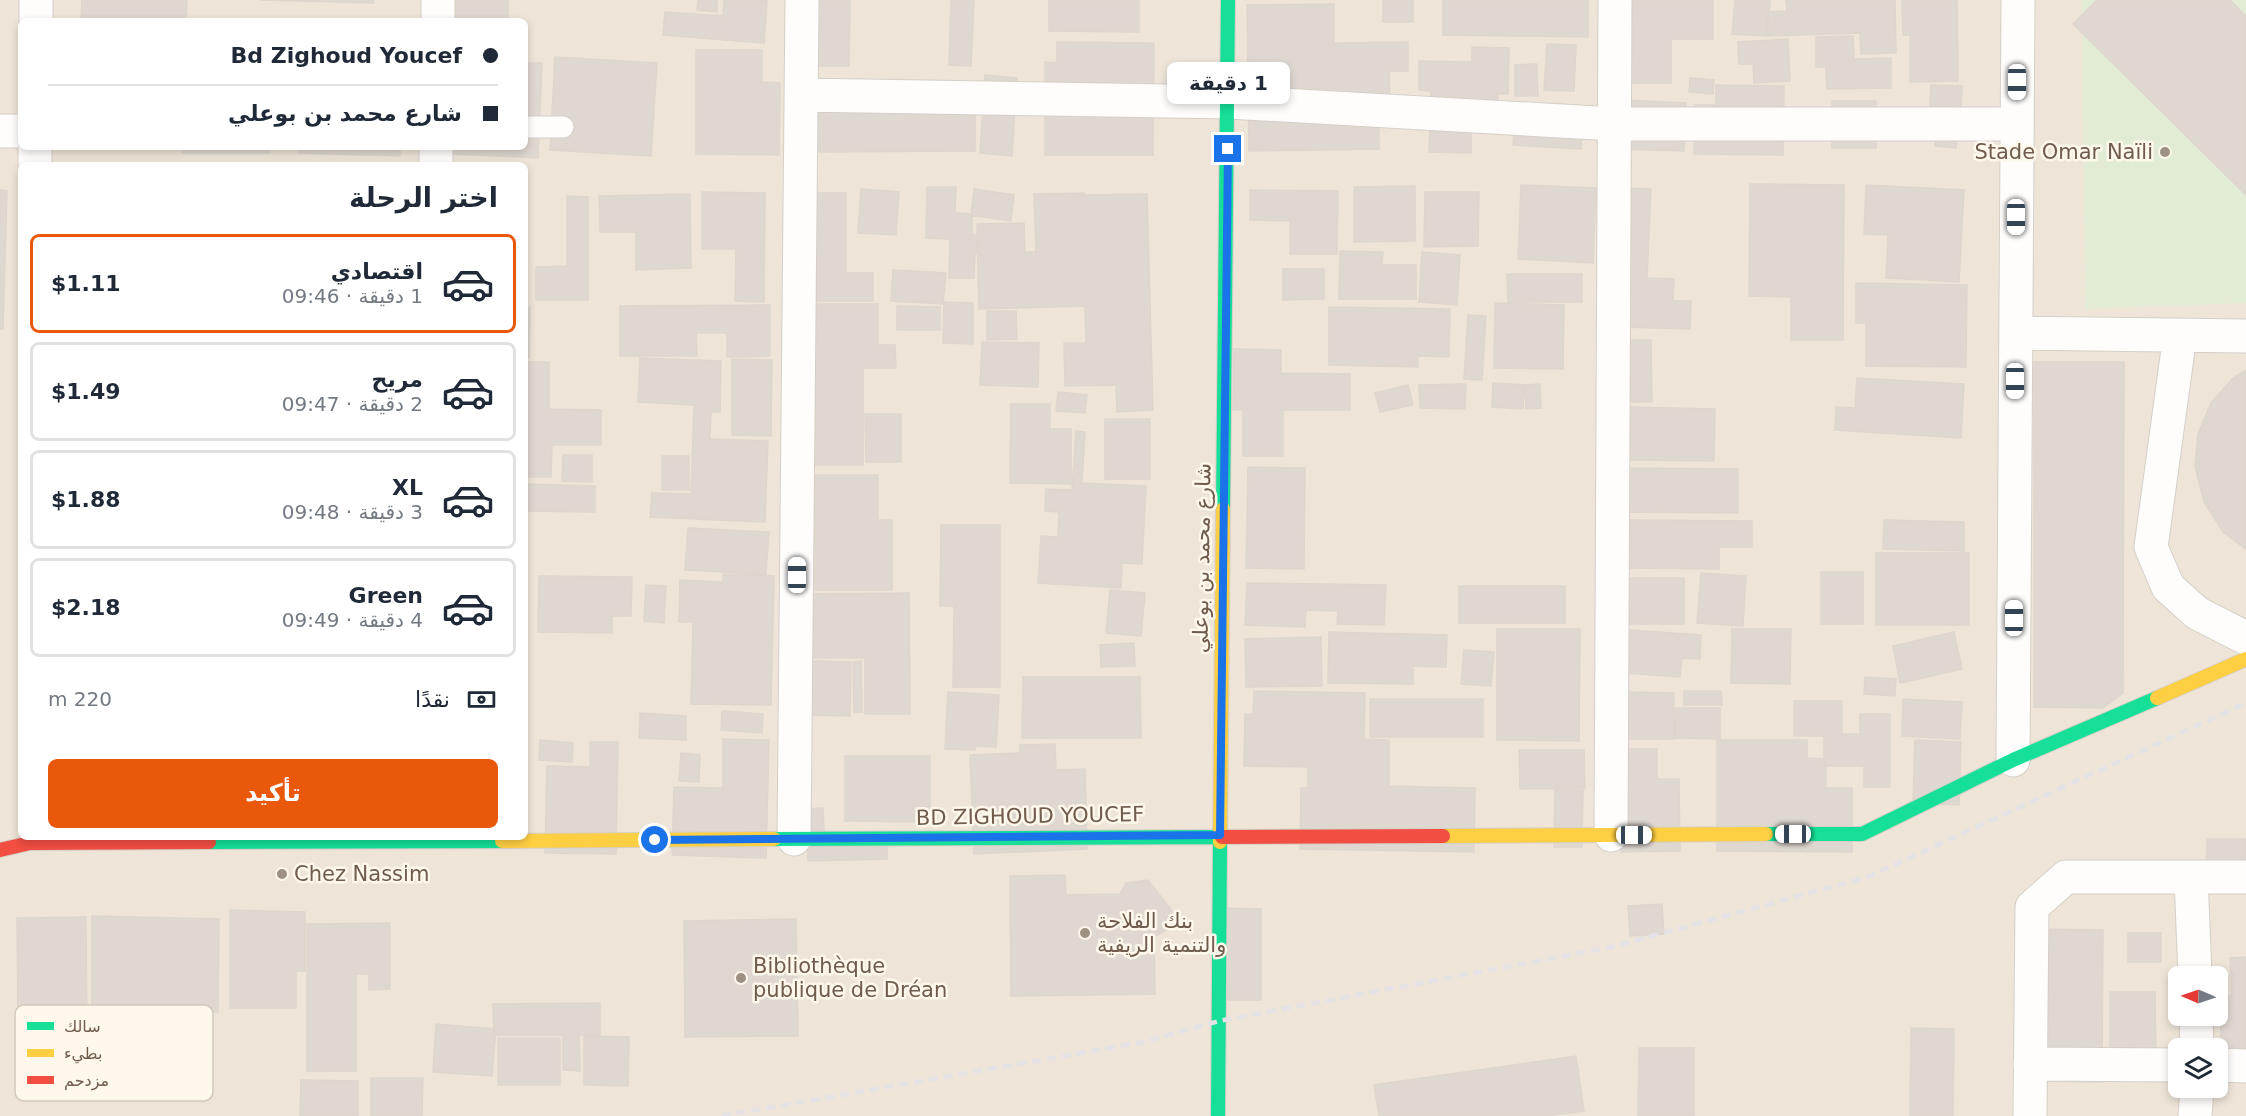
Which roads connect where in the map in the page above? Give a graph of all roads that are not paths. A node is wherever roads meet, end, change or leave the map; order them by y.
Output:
1 (36, 0) edge
2 (438, 0) edge
3 (802, 0) edge
4 (1228, 0) edge
5 (1615, 0) edge
6 (2018, 0) edge
7 (36, 18) edge
8 (438, 18) edge
9 (801, 95) junction
10 (1229, 102) junction
11 (1614, 124) junction
12 (2017, 124) junction
13 (528, 127) edge
14 (563, 127) dead end
15 (0, 130) edge
16 (18, 131) edge
17 (2016, 333) junction
18 (2180, 335) junction
19 (2246, 336) edge
20 (2246, 638) edge
21 (2246, 659) edge
22 (2013, 760) junction
23 (1220, 835) junction
24 (1611, 835) junction
25 (528, 839) edge
26 (794, 839) junction
27 (322, 840) edge
28 (20, 843) edge
29 (2191, 877) junction
30 (2246, 877) edge
31 (2195, 966) edge
32 (2030, 1064) junction
33 (2168, 1065) edge
34 (2228, 1065) edge
35 (2246, 1066) edge
36 (2196, 1098) edge
37 (1218, 1116) edge
38 (2030, 1116) edge
39 (2195, 1116) edge

1 - 7 street
2 - 8 street
3 - 9 street
4 - 10 street, شارع محمد بن بوعلي
5 - 11 street
6 - 12 street
9 - 10 street
9 - 26 street
10 - 11 street
10 - 23 street, شارع محمد بن بوعلي
11 - 12 street
11 - 24 street
12 - 17 street
13 - 14 lane
15 - 16 street
17 - 18 street
17 - 22 street
18 - 19 street
18 - 20 street
21 - 22 street, BD ZIGHOUD YOUCEF
22 - 24 street, BD ZIGHOUD YOUCEF
23 - 24 street, BD ZIGHOUD YOUCEF
23 - 26 street, BD ZIGHOUD YOUCEF
23 - 37 street, شارع محمد بن بوعلي
25 - 26 street, BD ZIGHOUD YOUCEF
27 - 28 street, BD ZIGHOUD YOUCEF
29 - 30 street
29 - 31 street
29 - 32 street
32 - 33 street
32 - 38 street
34 - 35 street
36 - 39 street

